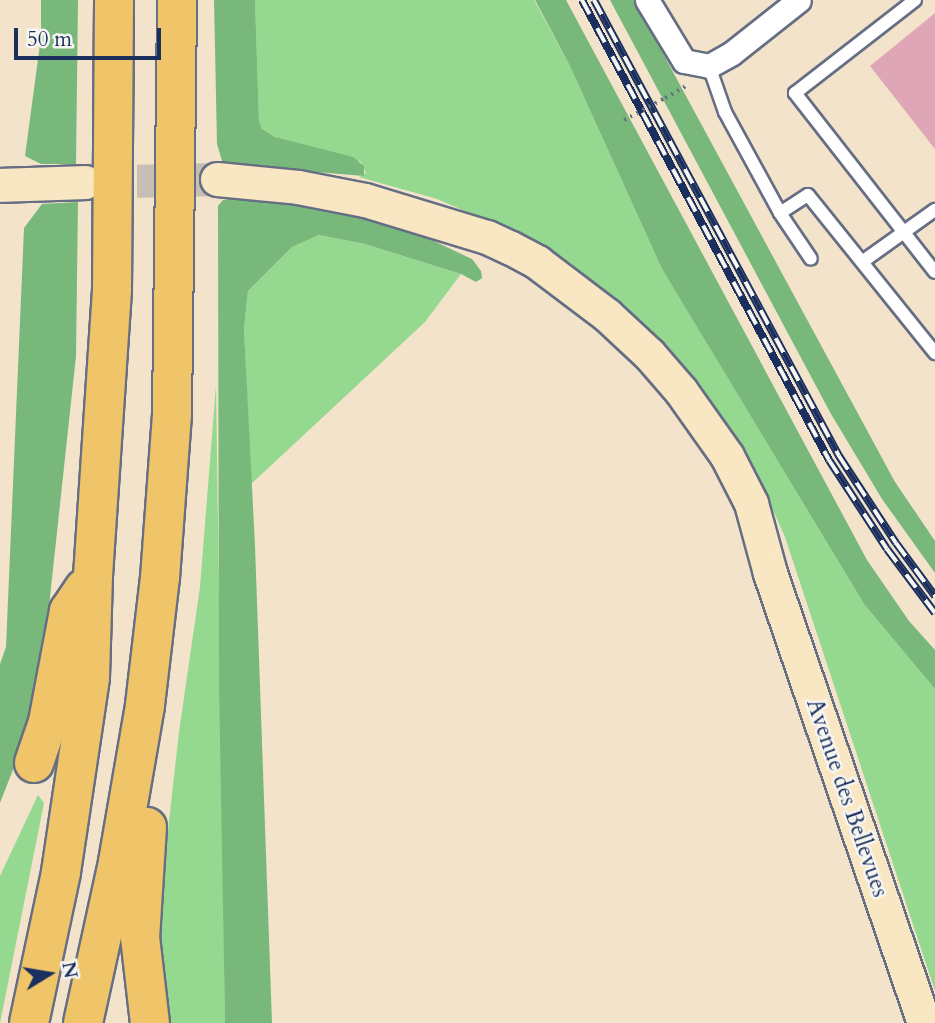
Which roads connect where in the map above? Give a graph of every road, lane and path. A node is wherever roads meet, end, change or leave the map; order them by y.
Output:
1 (114, 0) edge
2 (177, 0) edge
3 (647, 0) edge
4 (799, 0) edge
5 (915, 0) edge
6 (709, 66) junction
7 (665, 98) dead end
8 (624, 120) dead end
9 (217, 179) tunnel mouth
10 (85, 182) tunnel mouth
11 (0, 184) edge
12 (935, 210) edge
13 (780, 213) junction
14 (905, 233) junction
15 (811, 259) dead end
16 (862, 262) junction
17 (935, 272) edge
18 (935, 353) edge
19 (93, 576) junction
20 (145, 705) junction
21 (34, 763) dead end
22 (29, 1023) edge
23 (83, 1023) edge
24 (150, 1023) edge
25 (924, 1023) edge

1 - 19 highway
2 - 20 highway
3 - 6 street
4 - 6 street
5 - 14 lane
6 - 13 lane
7 - 8 path, bridge
9 - 25 street, Avenue des Bellevues
10 - 11 street
12 - 14 lane
13 - 15 lane
13 - 16 lane
14 - 16 lane
14 - 17 lane
16 - 18 lane
19 - 21 highway
19 - 22 highway
20 - 23 highway
20 - 24 highway

